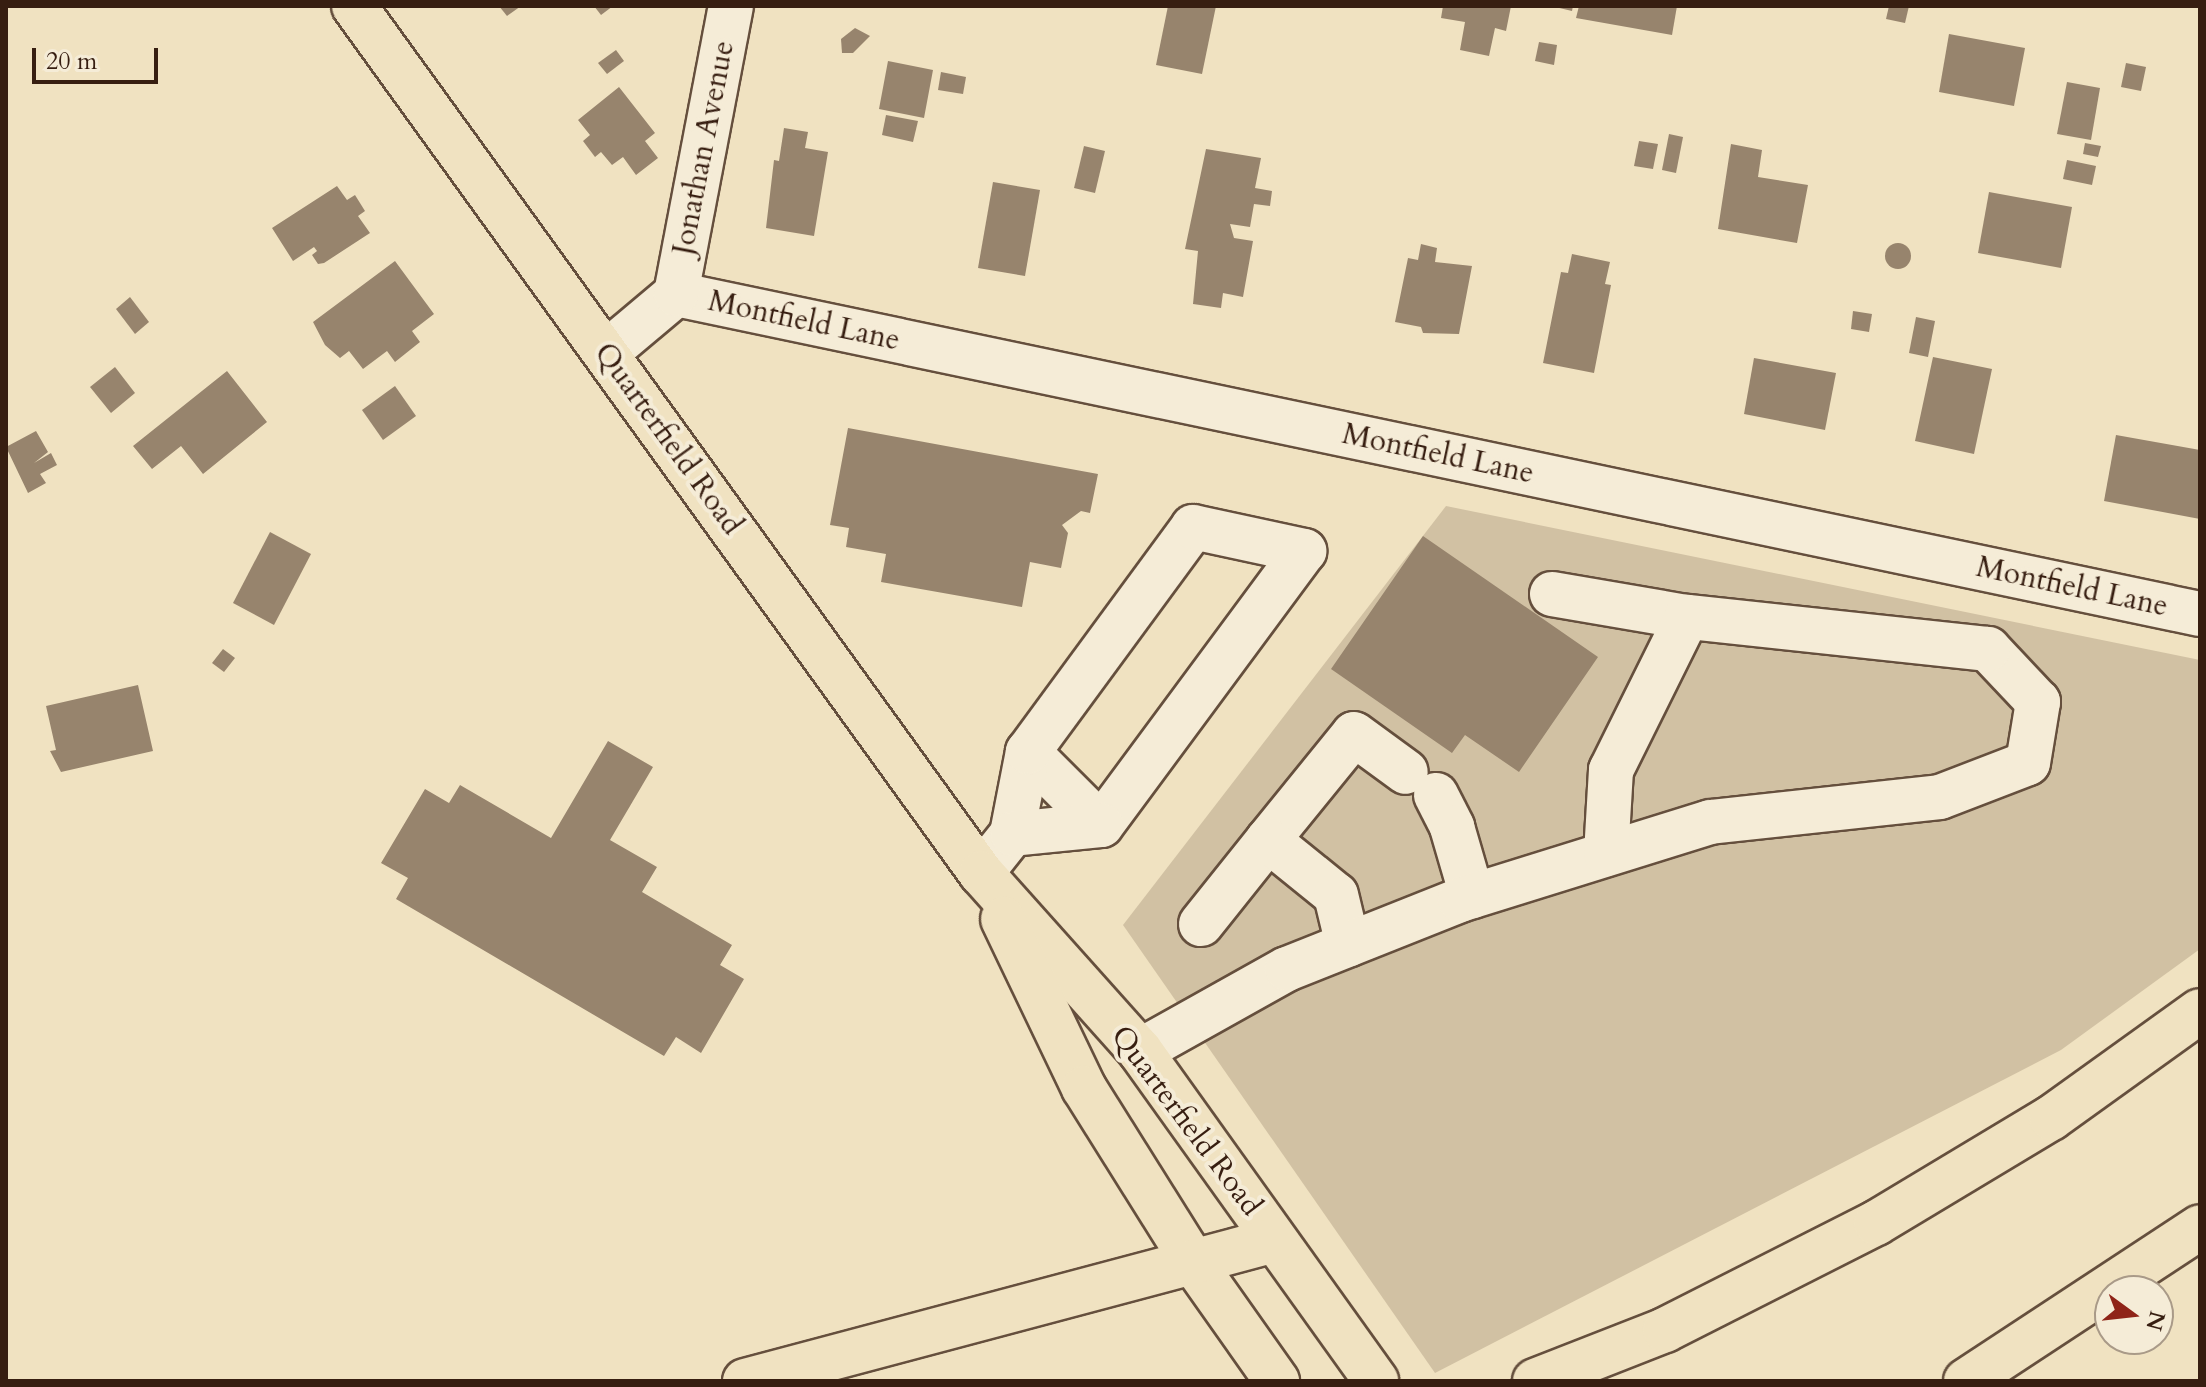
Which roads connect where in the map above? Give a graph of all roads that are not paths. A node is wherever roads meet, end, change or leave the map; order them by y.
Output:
1 (354, 6) edge
2 (731, 6) edge
3 (676, 294) junction
4 (606, 353) junction
5 (1552, 594) dead end
6 (2200, 614) edge
7 (1687, 617) junction
8 (1028, 752) junction
9 (1101, 825) junction
10 (1012, 834) junction
11 (1268, 840) junction
12 (1606, 854) junction
13 (981, 873) junction
14 (1472, 896) junction
15 (1201, 924) dead end
16 (1348, 945) junction
17 (2200, 1011) edge
18 (1140, 1051) junction
19 (2200, 1227) edge
20 (1275, 1240) junction
21 (1193, 1262) junction
22 (745, 1381) edge
23 (1277, 1381) edge
24 (1376, 1381) edge
25 (1535, 1381) edge
26 (1966, 1381) edge

1 - 4 main road, Quarterfield Road
2 - 3 street, Jonathan Avenue
3 - 4 street, Jonathan Avenue
3 - 6 street, Montfield Lane
4 - 13 main road, Quarterfield Road
5 - 7 street
7 - 12 street
7 - 12 street
8 - 9 street
8 - 9 street
8 - 10 street
9 - 10 street
10 - 13 street
11 - 14 street
11 - 15 street
11 - 16 street
12 - 14 street
13 - 18 main road, Quarterfield Road
13 - 21 main road, Quarterfield Road
14 - 16 street
16 - 18 street
17 - 25 main road
18 - 20 main road, Quarterfield Road
19 - 26 main road
20 - 21 main road
20 - 24 main road, Quarterfield Road
21 - 22 main road
21 - 23 main road, Quarterfield Road

